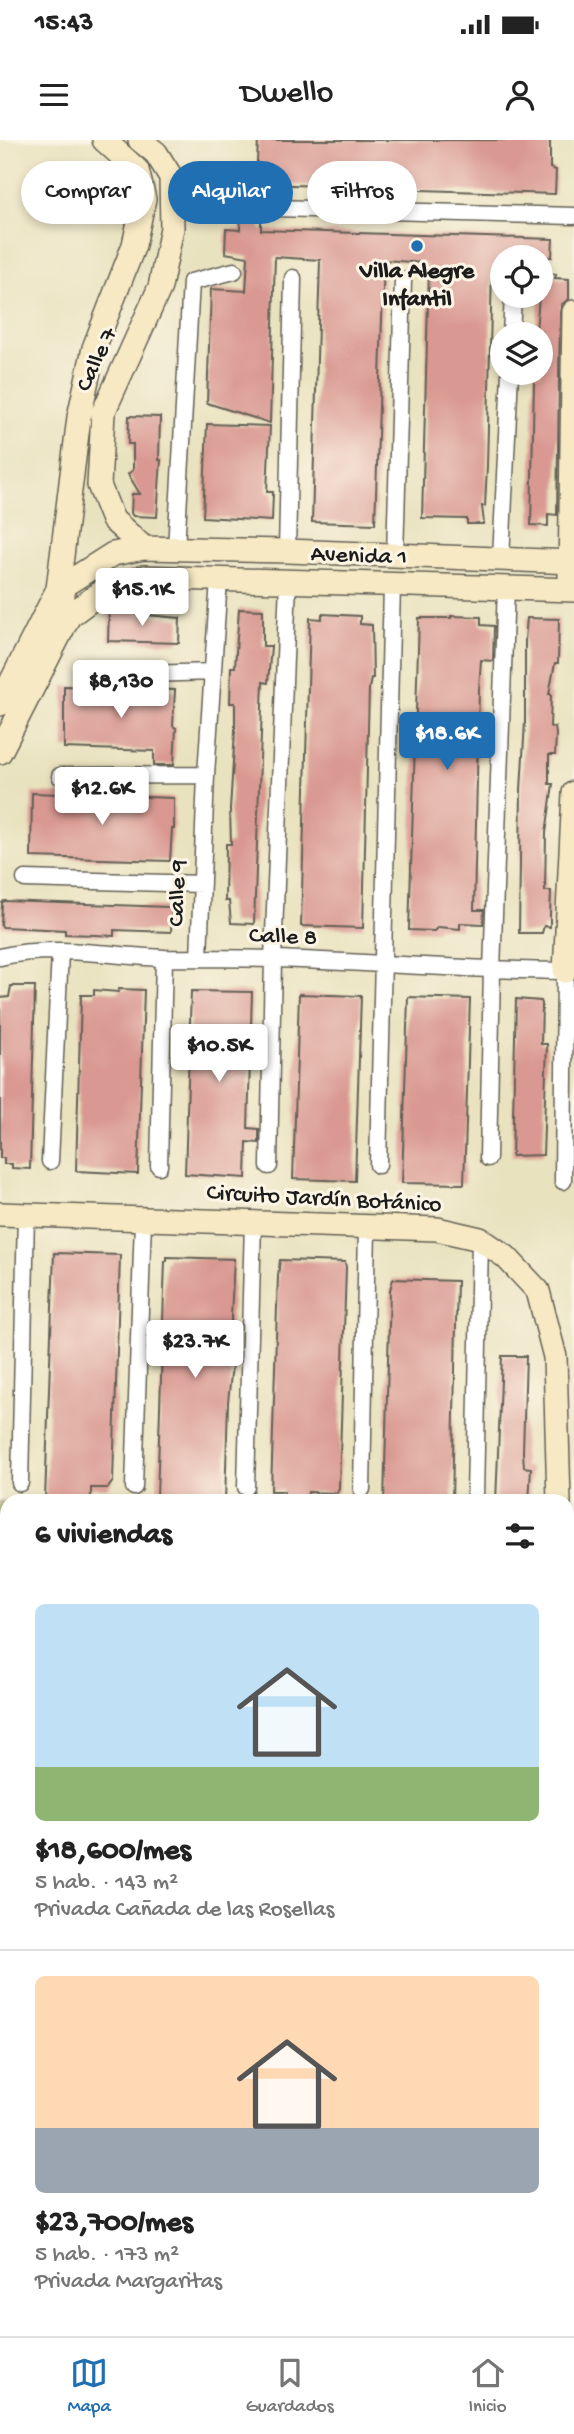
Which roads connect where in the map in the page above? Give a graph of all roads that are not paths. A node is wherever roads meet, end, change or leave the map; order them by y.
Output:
1 (104, 140) edge
2 (140, 140) edge
3 (293, 208) edge
4 (574, 216) edge
5 (234, 271) dead end
6 (293, 278) dead end
7 (403, 280) dead end
8 (574, 312) edge
9 (509, 385) edge
10 (144, 548) junction
11 (176, 550) junction
12 (287, 551) junction
13 (319, 551) junction
14 (395, 556) junction
15 (500, 559) junction
16 (572, 562) edge
17 (219, 579) junction
18 (288, 582) junction
19 (318, 582) junction
20 (392, 585) junction
21 (506, 587) junction
22 (58, 589) junction
23 (573, 595) edge
24 (77, 610) junction
25 (213, 672) junction
26 (83, 676) dead end
27 (0, 704) edge
28 (0, 752) edge
29 (206, 775) junction
30 (60, 776) dead end
31 (574, 793) edge
32 (26, 879) dead end
33 (202, 884) junction
34 (60, 953) junction
35 (0, 957) edge
36 (164, 957) junction
37 (199, 958) junction
38 (273, 959) junction
39 (382, 965) junction
40 (492, 970) junction
41 (565, 971) junction
42 (488, 1158) dead end
43 (50, 1161) dead end
44 (378, 1165) dead end
45 (159, 1166) dead end
46 (269, 1166) dead end
47 (563, 1181) dead end
48 (0, 1214) edge
49 (26, 1214) junction
50 (143, 1220) junction
51 (253, 1222) junction
52 (367, 1227) junction
53 (480, 1239) junction
54 (20, 1483) dead end
55 (134, 1486) dead end
56 (246, 1487) dead end
57 (362, 1489) dead end
58 (475, 1494) edge
59 (559, 1494) edge

1 - 22 street, Calle 7
2 - 10 street, Calle 7
3 - 4 street
5 - 11 street
6 - 12 street
7 - 14 street
8 - 16 street
9 - 15 street
10 - 11 street, Avenida 1
10 - 22 street
11 - 12 street, Avenida 1
12 - 13 street, Avenida 1
13 - 14 street, Avenida 1
13 - 19 street
14 - 15 street, Avenida 1
15 - 16 street, Avenida 1
16 - 23 street
17 - 18 street, Avenida 1
17 - 24 street, Avenida 1
17 - 25 street, Calle 9
18 - 19 street, Avenida 1
18 - 38 street
19 - 20 street, Avenida 1
20 - 21 street, Avenida 1
20 - 39 street
21 - 23 street, Avenida 1
21 - 40 street
22 - 24 street
22 - 27 street, Calle 7
24 - 28 street
25 - 26 street
25 - 29 street, Calle 9
29 - 30 street
29 - 33 street, Calle 9
31 - 41 street
32 - 33 street
33 - 37 street, Calle 9
34 - 35 street, Calle 8
34 - 36 street, Calle 8
34 - 43 street
36 - 37 street, Calle 8
36 - 45 street
37 - 38 street, Calle 8
38 - 39 street, Calle 8
38 - 46 street
39 - 40 street, Calle 8
39 - 44 street
40 - 41 street, Calle 8
40 - 42 street
41 - 47 street
48 - 49 street, Circuito Jardín Botánico
49 - 50 street, Circuito Jardín Botánico
49 - 54 street
50 - 51 street, Circuito Jardín Botánico
50 - 55 street
51 - 52 street, Circuito Jardín Botánico
51 - 56 street
52 - 53 street, Circuito Jardín Botánico
52 - 57 street
53 - 58 street
53 - 59 street, Circuito Jardín Botánico

